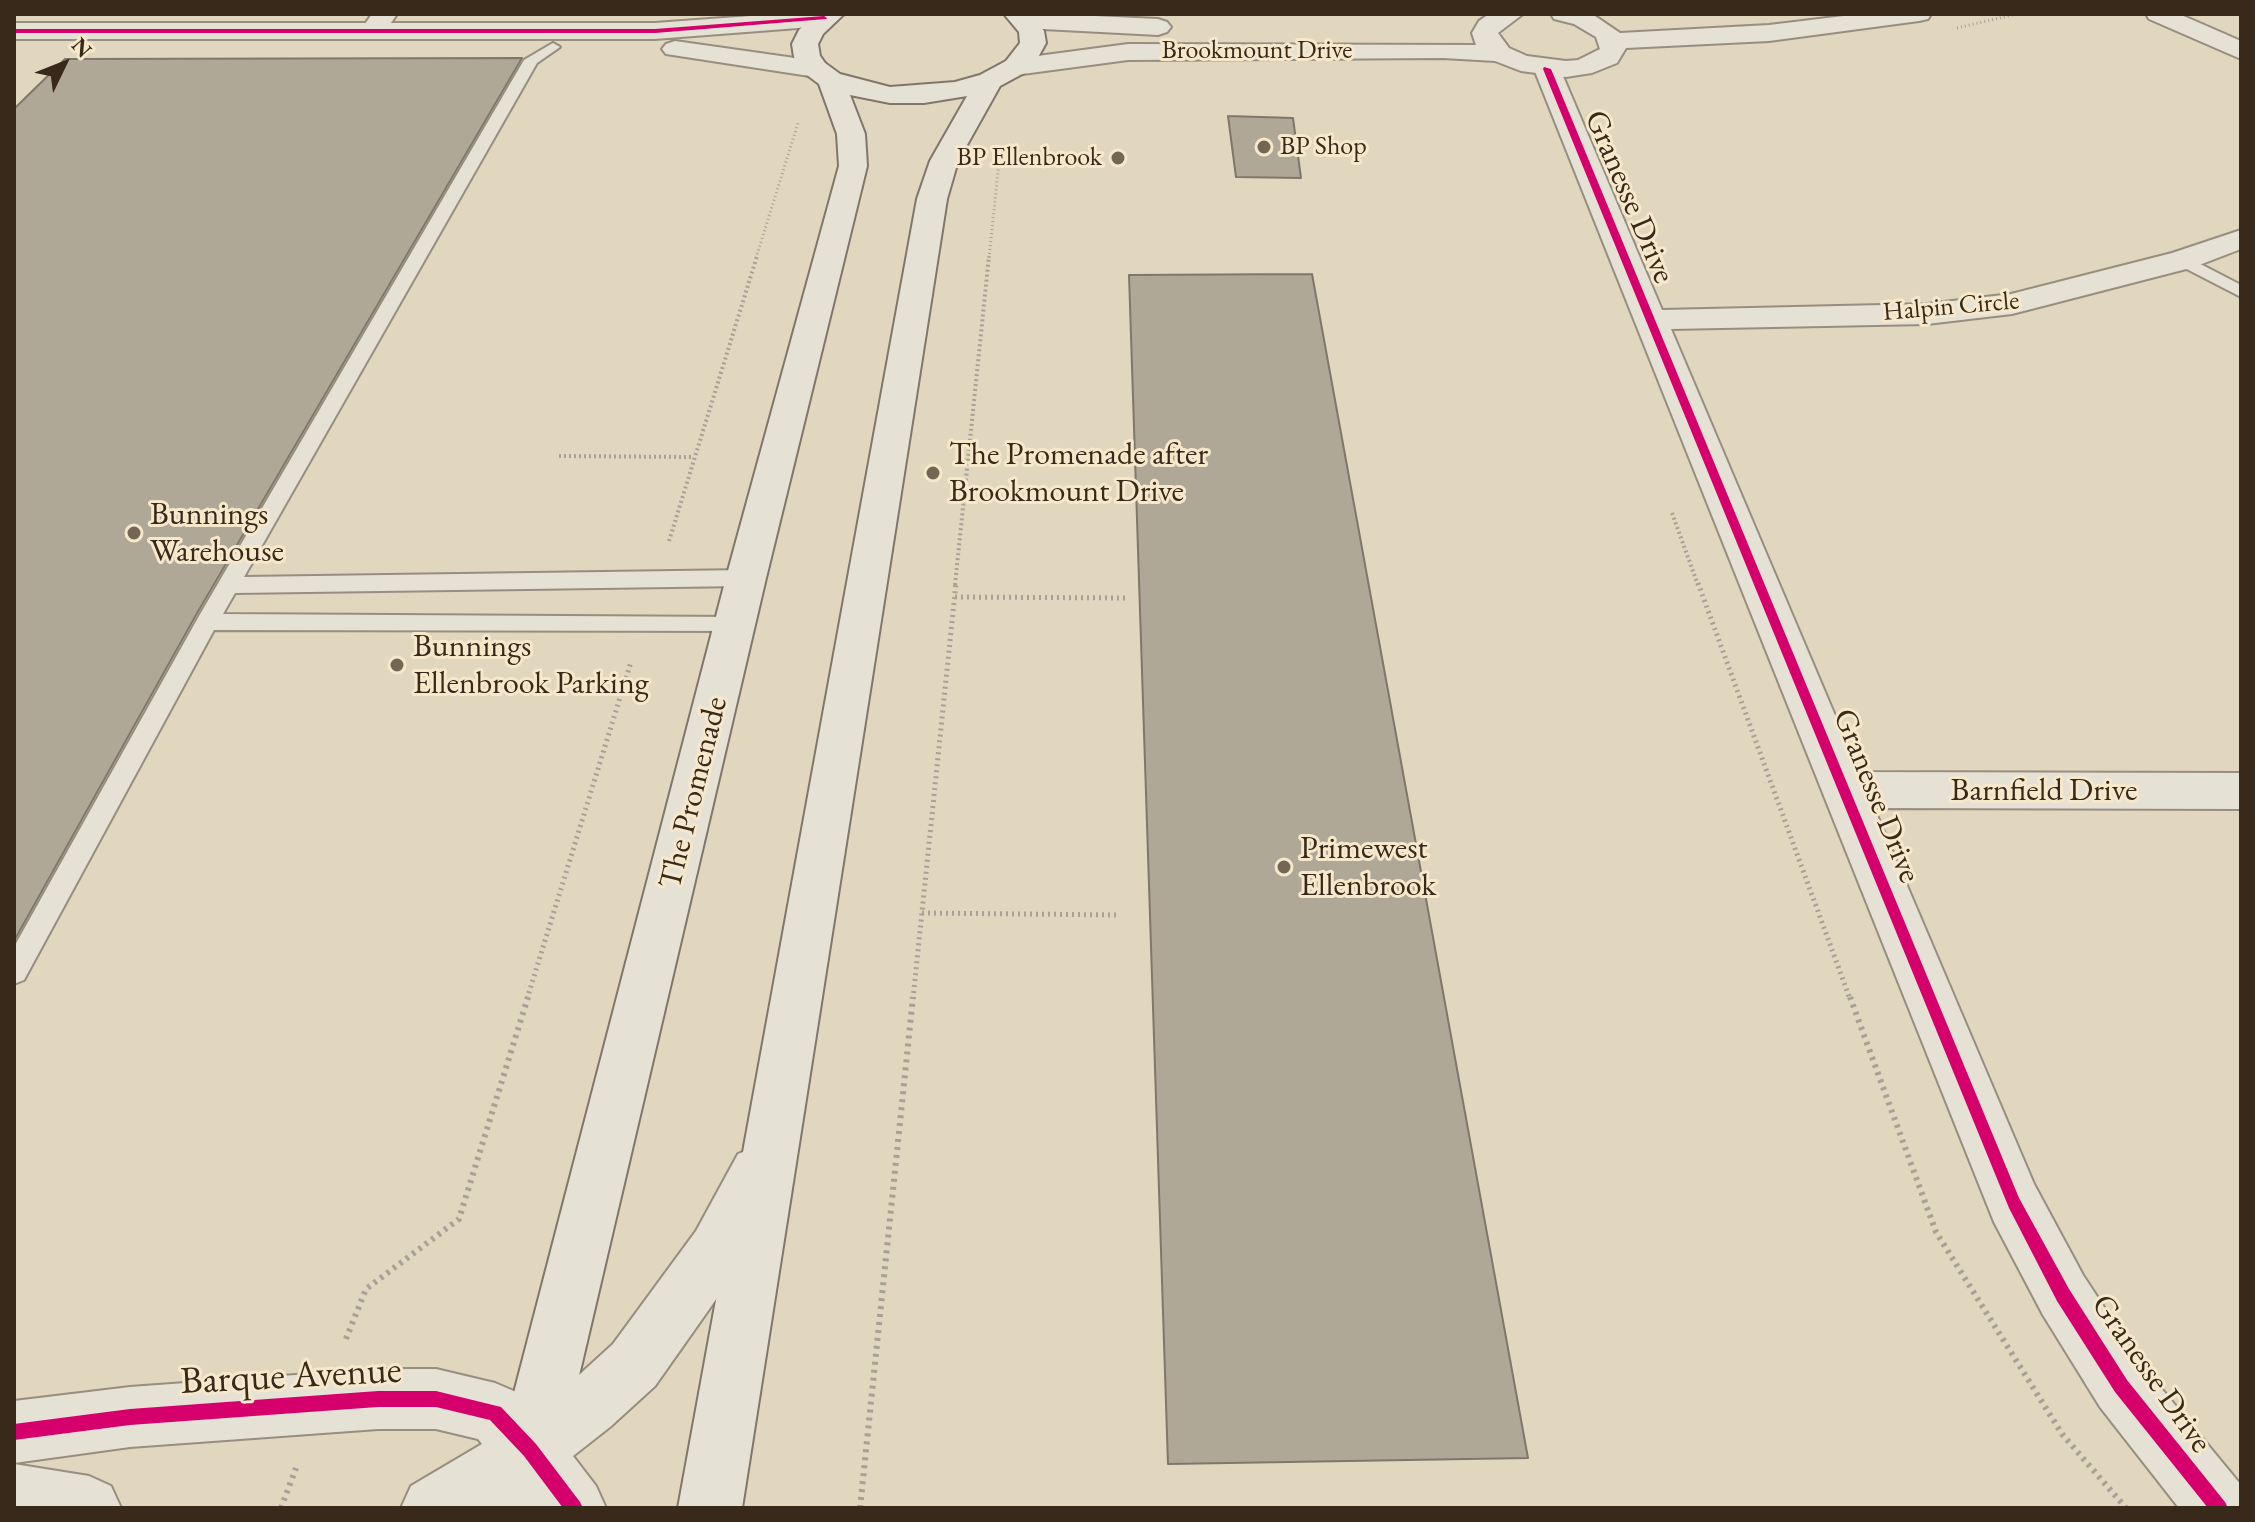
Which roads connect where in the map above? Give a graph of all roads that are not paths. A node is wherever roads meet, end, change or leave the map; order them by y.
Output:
1 (1511, 14) edge
2 (1563, 14) edge
3 (1919, 14) edge
4 (2158, 14) edge
5 (828, 16) edge
6 (1020, 17) edge
7 (379, 22) edge
8 (1488, 26) junction
9 (604, 31) junction
10 (15, 36) edge
11 (1612, 41) junction
12 (553, 47) junction
13 (2241, 51) edge
14 (1500, 54) junction
15 (1547, 69) junction
16 (1002, 74) junction
17 (831, 89) junction
18 (2241, 239) edge
19 (2183, 260) junction
20 (2241, 292) edge
21 (1652, 320) junction
22 (746, 578) junction
23 (229, 585) junction
24 (207, 622) junction
25 (736, 625) junction
26 (1846, 790) junction
27 (2241, 791) edge
28 (14, 972) edge
29 (773, 1143) junction
30 (14, 1432) edge
31 (530, 1450) junction
32 (14, 1495) edge
33 (89, 1508) edge
34 (433, 1508) edge
35 (516, 1508) edge
36 (574, 1508) edge
37 (710, 1508) edge
38 (2219, 1508) edge

1 - 8 street
2 - 11 street
3 - 11 street
4 - 13 street
5 - 9 street
5 - 17 street, The Promenade
6 - 8 street, Brookmount Drive
6 - 16 street
7 - 9 street
7 - 10 street
8 - 14 street
9 - 12 street
10 - 12 street, Brookmount Drive
11 - 15 street
12 - 17 street, Brookmount Drive
12 - 23 lane
14 - 15 street, Brookmount Drive
14 - 16 street, Brookmount Drive
15 - 21 street, Granesse Drive
16 - 17 street, Brookmount Drive
16 - 29 street
17 - 22 street, The Promenade
18 - 19 street, Halpin Circle
19 - 20 lane
19 - 21 street, Halpin Circle
21 - 26 street, Granesse Drive
22 - 23 lane
22 - 25 street, The Promenade
23 - 24 lane
24 - 25 lane
24 - 28 lane
25 - 31 street, The Promenade
26 - 27 street, Barnfield Drive
26 - 38 street, Granesse Drive
29 - 31 street
29 - 37 street
30 - 31 street, Barque Avenue
31 - 34 street
31 - 35 street, The Promenade
31 - 36 street, Barque Avenue
32 - 33 street

